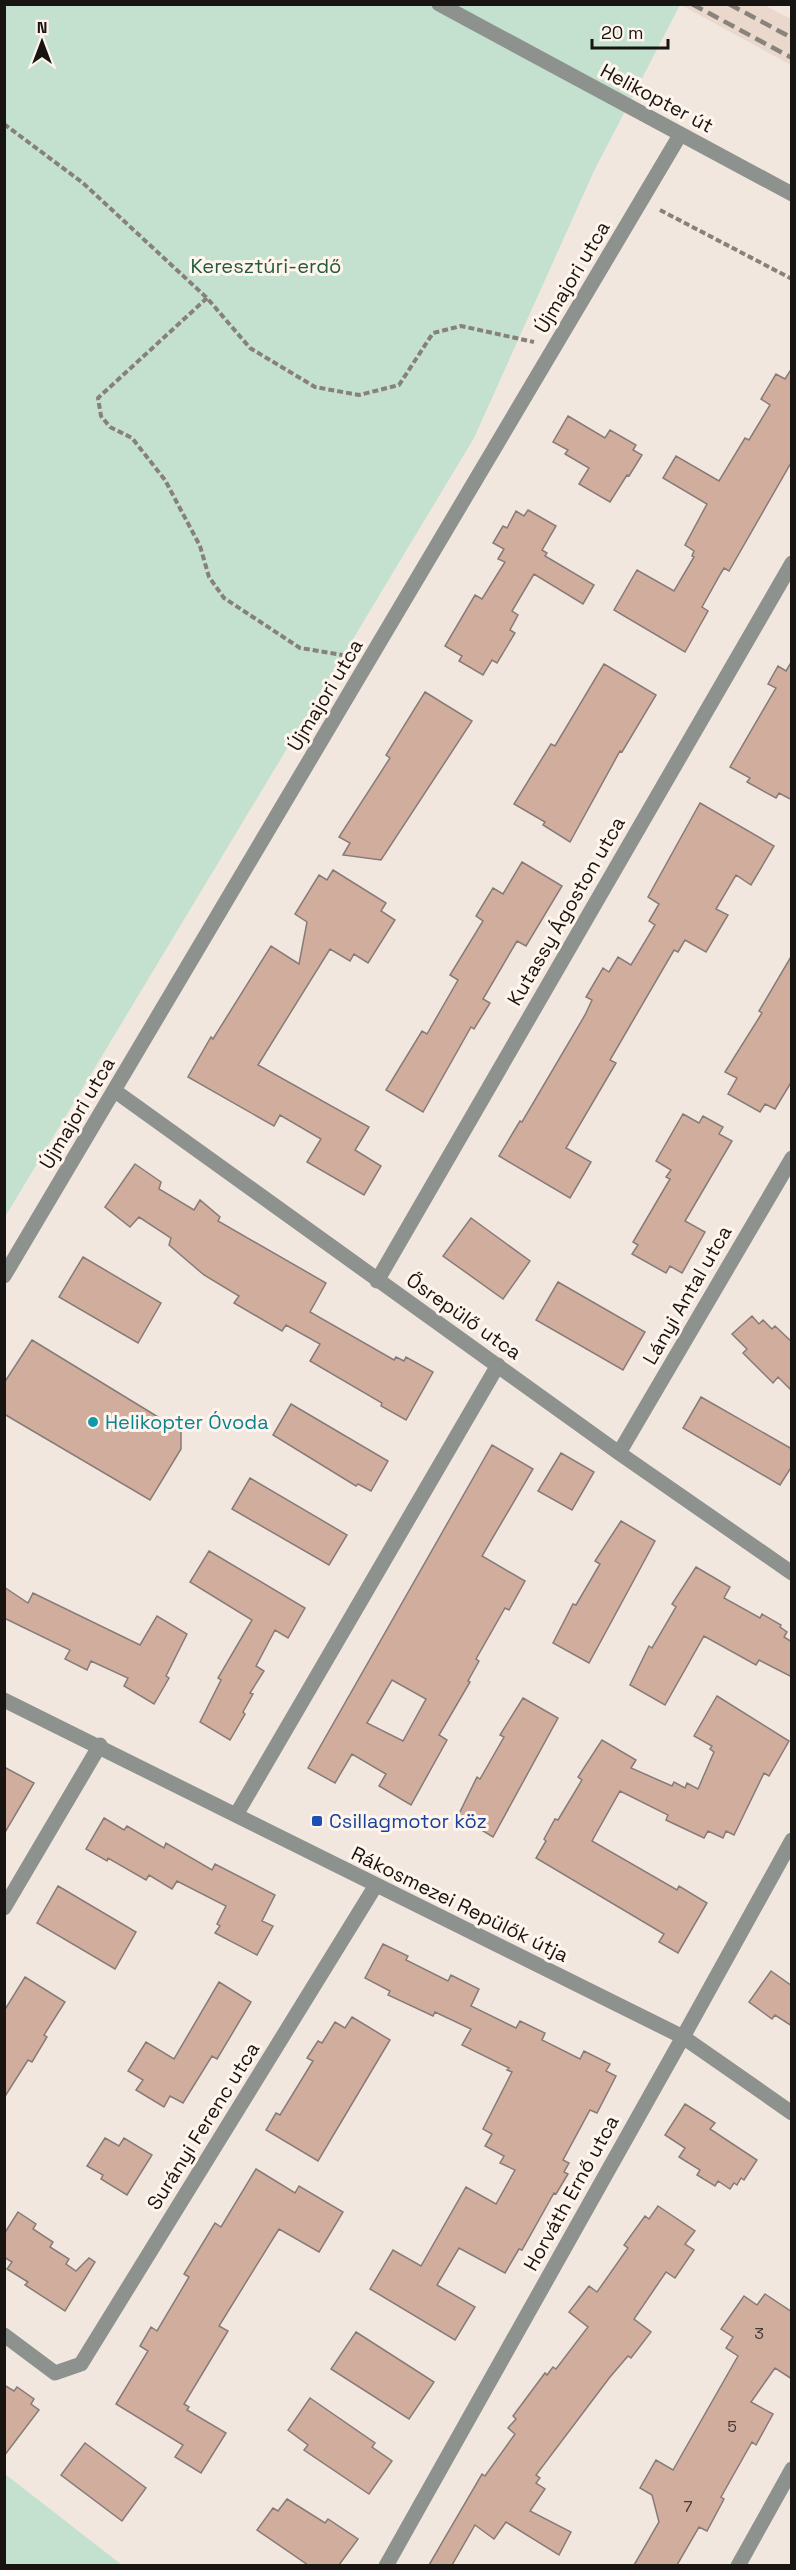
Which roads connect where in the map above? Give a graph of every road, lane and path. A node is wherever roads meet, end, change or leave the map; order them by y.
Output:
1 (439, 4) edge
2 (4, 124) edge
3 (680, 135) junction
4 (792, 194) edge
5 (642, 200) junction
6 (792, 279) edge
7 (207, 298) junction
8 (555, 346) junction
9 (792, 563) edge
10 (370, 660) junction
11 (115, 1091) junction
12 (792, 1158) edge
13 (4, 1275) edge
14 (377, 1281) junction
15 (498, 1365) junction
16 (619, 1453) junction
17 (792, 1573) edge
18 (4, 1700) edge
19 (100, 1746) junction
20 (236, 1815) junction
21 (792, 1840) edge
22 (375, 1885) junction
23 (4, 1908) edge
24 (683, 2037) junction
25 (792, 2113) edge
26 (4, 2335) edge
27 (792, 2469) edge
28 (386, 2565) edge
29 (738, 2565) edge

1 - 3 street, Helikopter út
2 - 7 path
3 - 4 street, Helikopter út
3 - 5 street, Újmajori utca
5 - 6 path
5 - 8 street, Újmajori utca
7 - 8 path
7 - 10 path
8 - 10 street, Újmajori utca
9 - 14 street, Kutassy Ágoston utca
10 - 11 street, Újmajori utca
11 - 13 street, Újmajori utca
11 - 14 street, Ősrepülő utca
12 - 16 street, Lányi Antal utca
14 - 15 street, Ősrepülő utca
15 - 16 street, Ősrepülő utca
15 - 20 street
16 - 17 street, Ősrepülő utca
18 - 19 street, Rákosmezei Repülők útja
19 - 20 street, Rákosmezei Repülők útja
19 - 23 street
20 - 22 street, Rákosmezei Repülők útja
21 - 24 street, Horváth Ernő utca
22 - 24 street, Rákosmezei Repülők útja
22 - 26 street, Surányi Ferenc utca
24 - 25 street, Rákosmezei Repülők útja
24 - 28 street, Horváth Ernő utca
27 - 29 street

